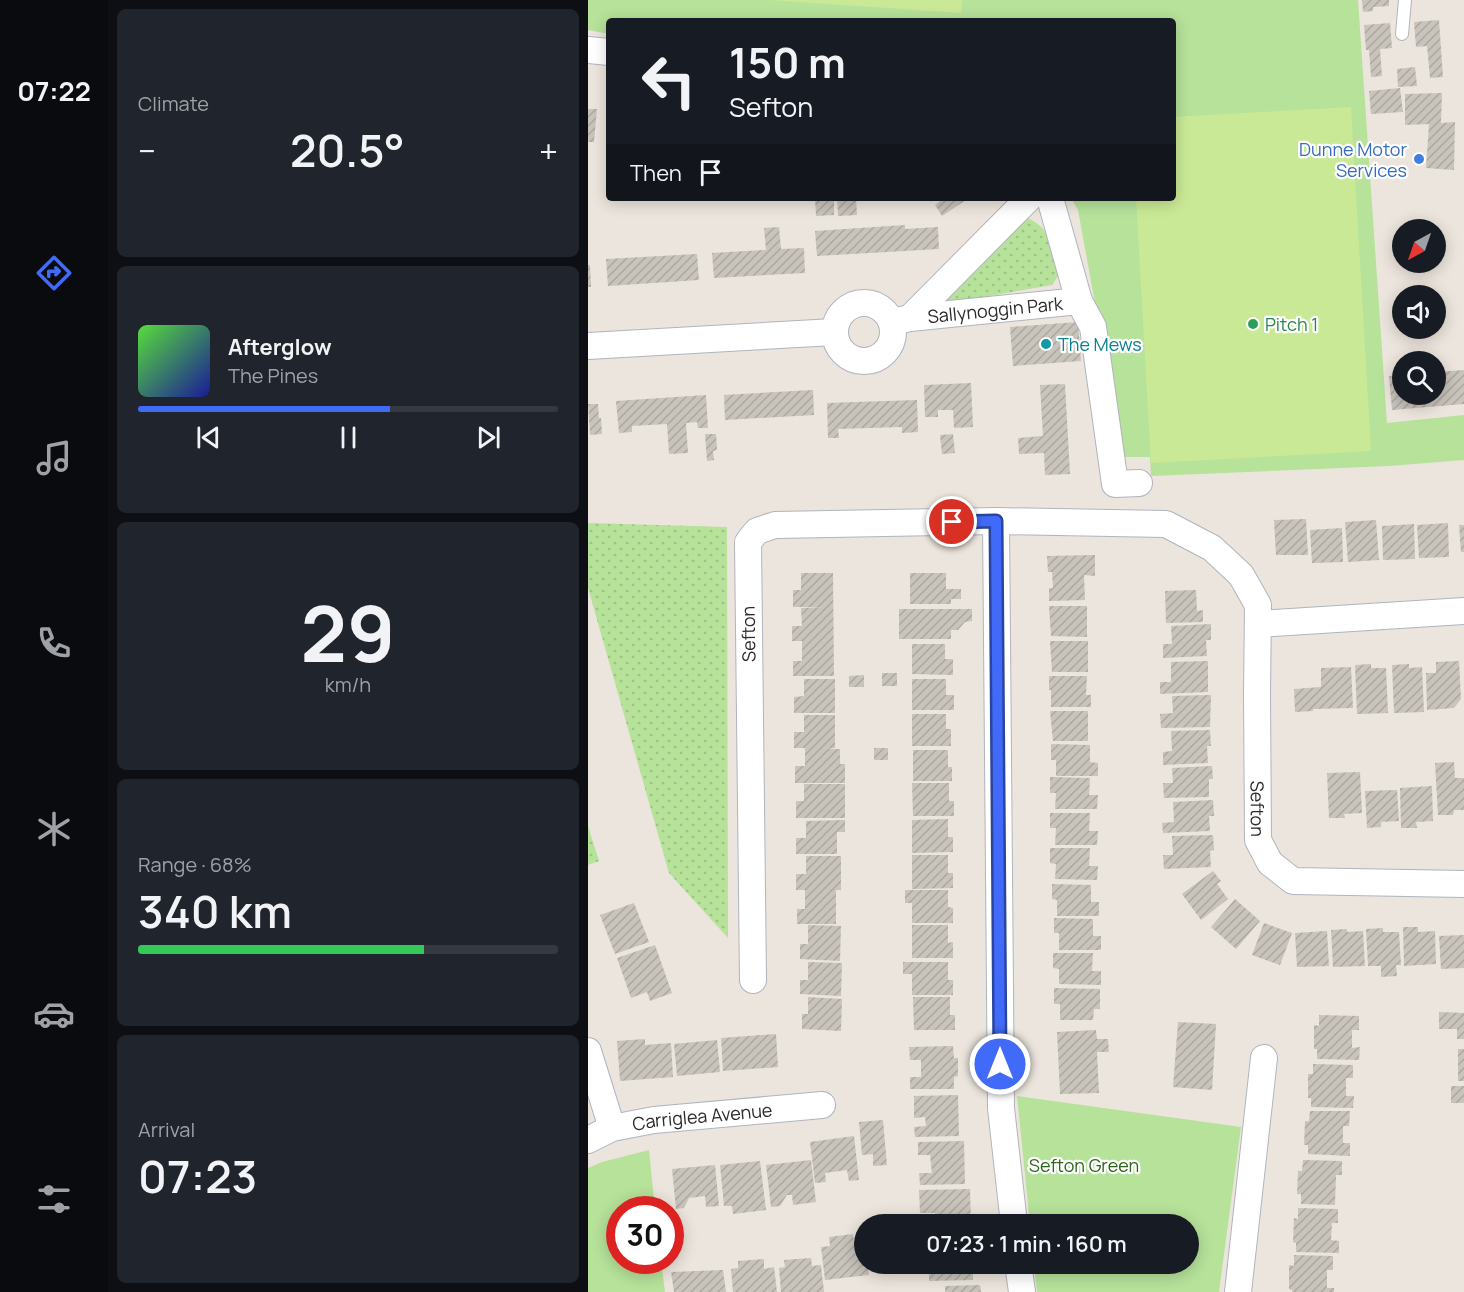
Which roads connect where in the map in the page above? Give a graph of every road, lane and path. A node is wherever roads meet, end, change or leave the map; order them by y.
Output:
1 (1405, 0) edge
2 (1402, 34) dead end
3 (588, 50) edge
4 (606, 52) edge
5 (1026, 201) edge
6 (1051, 201) edge
7 (1079, 301) junction
8 (901, 320) junction
9 (834, 332) junction
10 (588, 346) edge
11 (1138, 483) dead end
12 (996, 521) junction
13 (1464, 611) edge
14 (1258, 624) junction
15 (1464, 884) edge
16 (753, 980) dead end
17 (588, 1051) edge
18 (1264, 1058) dead end
19 (822, 1105) dead end
20 (612, 1128) junction
21 (588, 1140) edge
22 (1013, 1214) edge
23 (1020, 1274) edge
24 (1022, 1292) edge
25 (1238, 1292) edge

1 - 2 lane
3 - 4 street
5 - 8 street, Sallynoggin Park
6 - 7 street, Sallynoggin Park
7 - 8 street, Sallynoggin Park
7 - 11 street
8 - 9 street
8 - 9 street
9 - 10 street
12 - 14 street, Sefton
12 - 16 street, Sefton
12 - 22 street
13 - 14 street
14 - 15 street, Sefton
17 - 20 street
18 - 25 street
19 - 20 street, Carriglea Avenue
20 - 21 street, Carriglea Avenue
23 - 24 street

